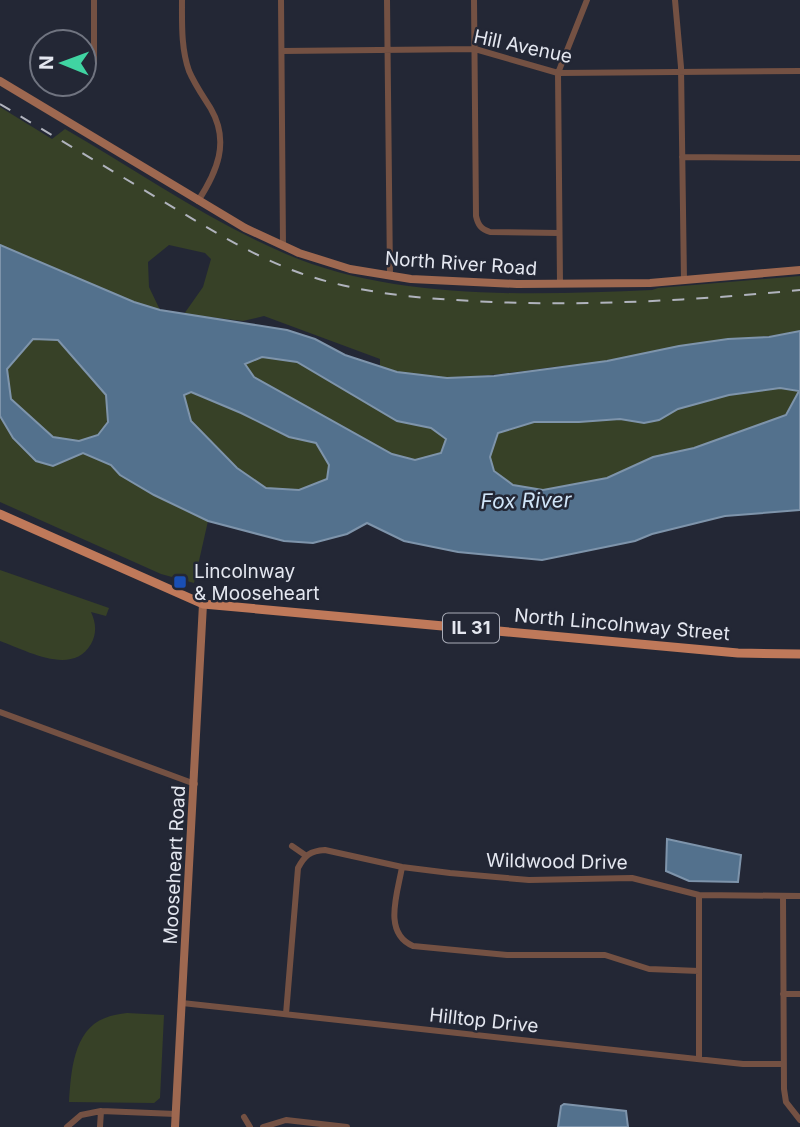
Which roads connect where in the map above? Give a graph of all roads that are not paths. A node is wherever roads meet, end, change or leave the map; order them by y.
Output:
1 (94, 0) edge
2 (182, 0) edge
3 (281, 0) edge
4 (387, 0) edge
5 (474, 0) edge
6 (587, 0) edge
7 (675, 0) edge
8 (94, 28) edge
9 (475, 49) junction
10 (387, 50) junction
11 (282, 51) junction
12 (800, 71) edge
13 (558, 73) junction
14 (681, 73) junction
15 (0, 81) edge
16 (682, 157) junction
17 (800, 158) edge
18 (198, 201) junction
19 (559, 233) junction
20 (283, 246) junction
21 (800, 270) edge
22 (390, 276) junction
23 (684, 281) junction
24 (560, 284) junction
25 (0, 514) edge
26 (203, 604) junction
27 (800, 654) edge
28 (0, 712) edge
29 (195, 784) junction
30 (292, 846) dead end
31 (305, 856) junction
32 (402, 867) junction
33 (699, 895) junction
34 (783, 896) junction
35 (800, 896) edge
36 (699, 971) junction
37 (783, 994) junction
38 (800, 994) edge
39 (182, 1003) junction
40 (286, 1014) junction
41 (699, 1059) junction
42 (783, 1064) junction
43 (101, 1111) junction
44 (176, 1114) junction
45 (244, 1117) dead end
46 (799, 1119) edge
47 (792, 1125) dead end
48 (67, 1127) edge
49 (100, 1127) edge
50 (175, 1127) edge
51 (250, 1127) edge
52 (263, 1127) edge
53 (347, 1127) edge

1 - 8 street
2 - 18 street
3 - 11 street
4 - 10 street
5 - 9 street
6 - 13 street
7 - 14 street
9 - 10 street, Hill Avenue
9 - 13 street, Hill Avenue
9 - 19 street
10 - 11 street, Hill Avenue
10 - 22 street
11 - 20 street
12 - 14 street, Hill Avenue
13 - 14 street, Hill Avenue
13 - 19 street
14 - 16 street
15 - 18 main road, North River Road
16 - 17 street
16 - 23 street
18 - 20 main road, North River Road
19 - 24 street
20 - 22 main road, North River Road
21 - 23 main road, North River Road
22 - 24 main road, North River Road
23 - 24 main road, North River Road
25 - 26 main road, North Lincolnway Street / IL 31
26 - 27 main road, North Lincolnway Street / IL 31
26 - 29 main road, Mooseheart Road
28 - 29 street
29 - 39 main road, Mooseheart Road
30 - 31 street
31 - 32 street, Wildwood Drive
31 - 40 street
32 - 33 street, Wildwood Drive
32 - 36 street
33 - 34 street, Wildwood Drive
33 - 36 street
34 - 35 street, Wildwood Drive
34 - 37 street
36 - 41 street
37 - 38 street
37 - 42 street
39 - 40 street, Hilltop Drive
39 - 44 main road, Mooseheart Road
40 - 41 street, Hilltop Drive
41 - 42 street, Hilltop Drive
42 - 46 street
43 - 44 street
43 - 48 street
43 - 49 street
44 - 50 main road, Mooseheart Road
45 - 51 street
46 - 47 street
52 - 53 street

